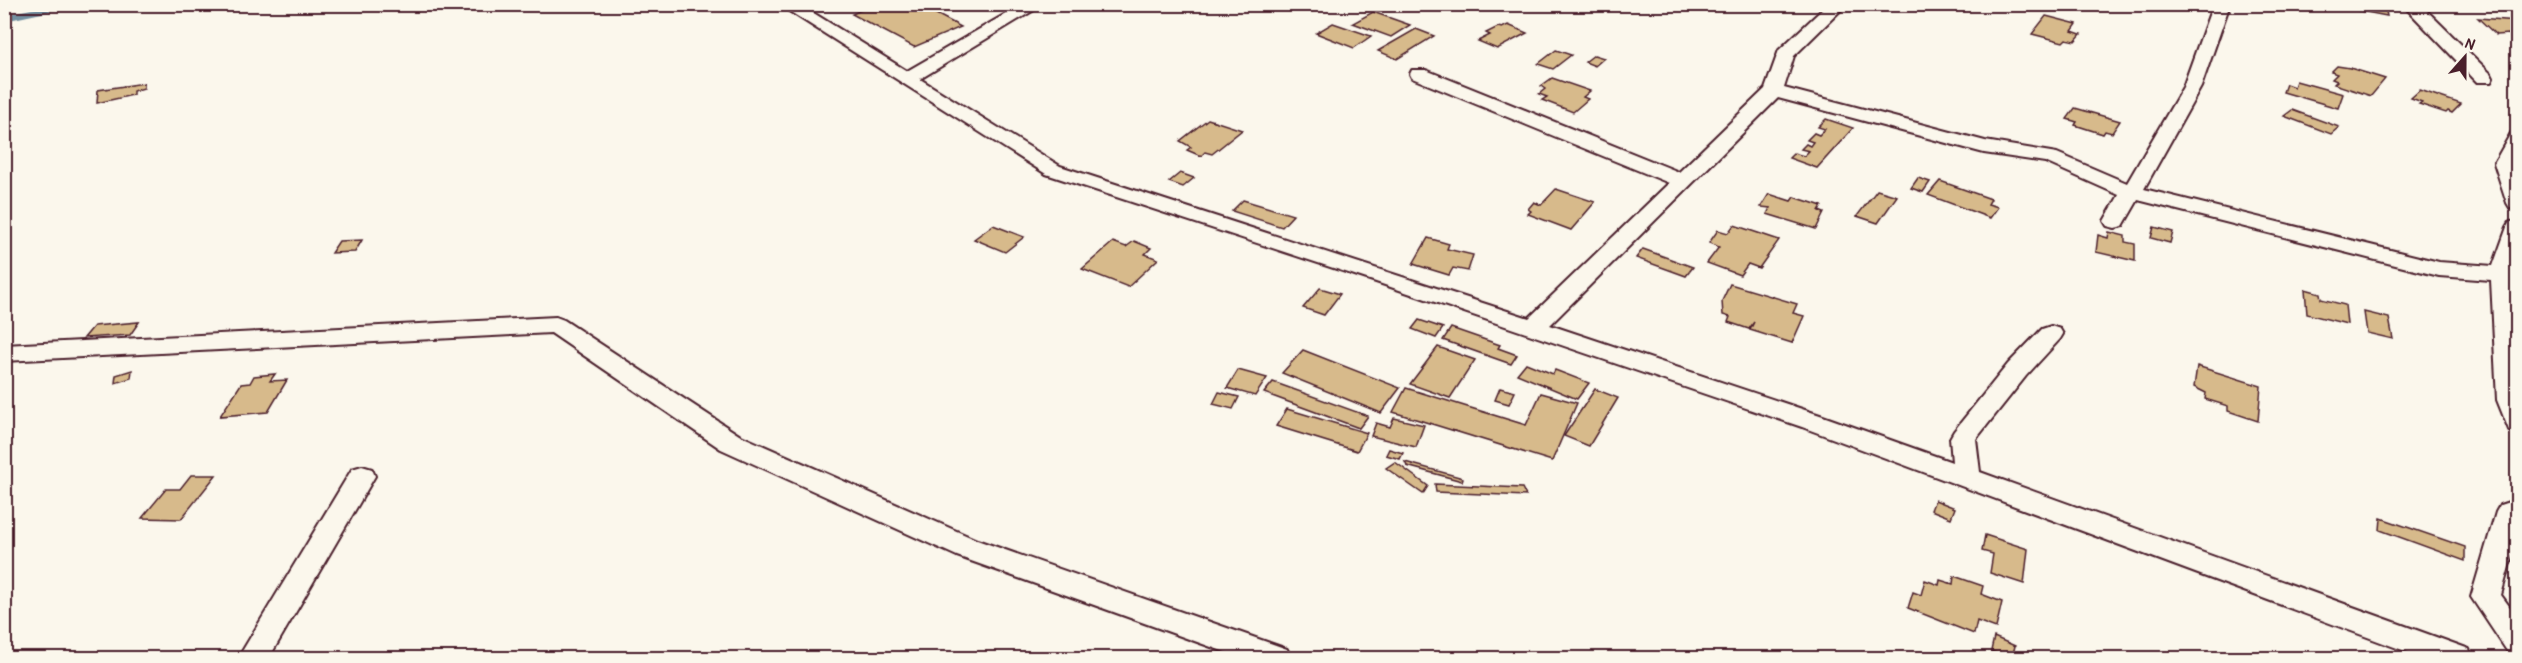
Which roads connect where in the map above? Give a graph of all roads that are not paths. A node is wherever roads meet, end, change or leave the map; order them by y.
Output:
1 (786, 4) edge
2 (1036, 4) edge
3 (1839, 4) edge
4 (2222, 4) edge
5 (2410, 4) edge
6 (1419, 74) dead end
7 (2484, 78) dead end
8 (907, 79) junction
9 (1774, 91) junction
10 (2517, 136) edge
11 (1683, 181) junction
12 (2130, 192) junction
13 (2517, 203) edge
14 (2115, 221) dead end
15 (2517, 227) edge
16 (2502, 274) junction
17 (1533, 328) junction
18 (2051, 334) dead end
19 (4, 352) edge
20 (2517, 424) edge
21 (362, 477) dead end
22 (1967, 478) junction
23 (2517, 509) edge
24 (2517, 642) edge
25 (253, 658) edge
26 (1276, 658) edge
27 (2458, 658) edge

1 - 8 street
2 - 8 street
3 - 9 street
4 - 12 street
5 - 7 street
6 - 11 street
8 - 17 street
9 - 11 street
9 - 12 street
10 - 13 street
11 - 17 street
12 - 14 street
12 - 16 street
15 - 16 street
16 - 20 street
17 - 22 street
18 - 22 street
19 - 26 street
21 - 25 street
22 - 27 street
23 - 24 street

